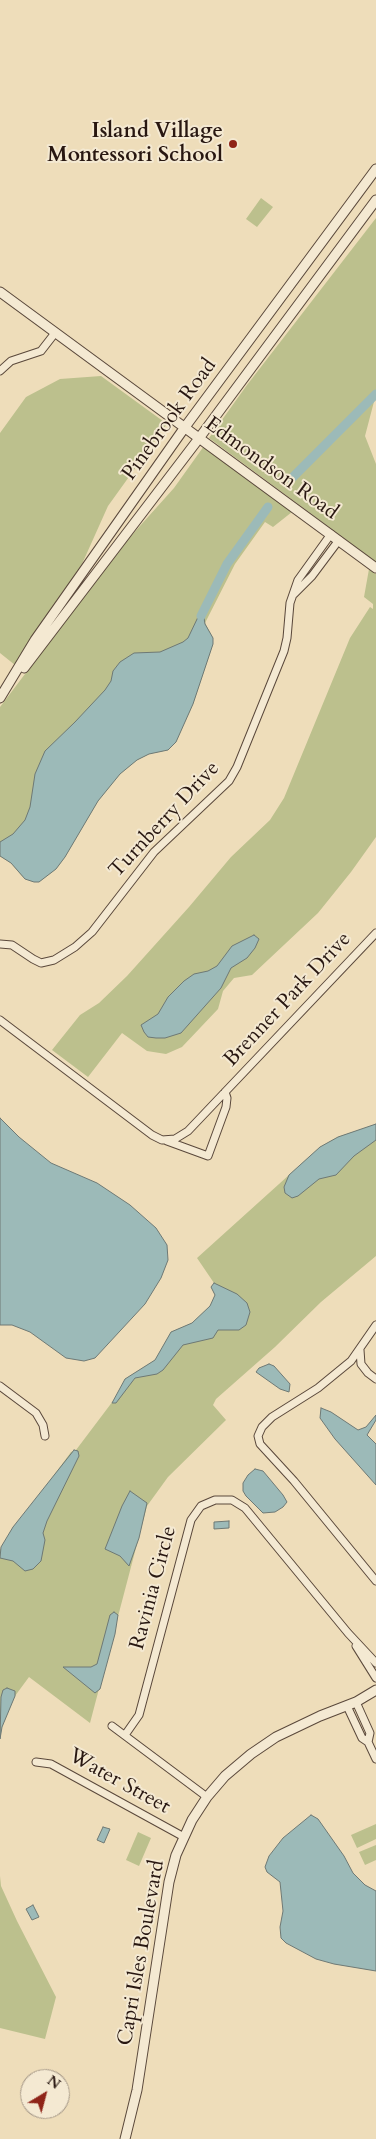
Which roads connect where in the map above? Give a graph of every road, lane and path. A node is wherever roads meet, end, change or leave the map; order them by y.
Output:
1 (376, 169) edge
2 (376, 200) edge
3 (0, 292) edge
4 (55, 333) junction
5 (0, 371) edge
6 (185, 427) junction
7 (200, 438) junction
8 (331, 534) junction
9 (339, 540) junction
10 (376, 568) edge
11 (292, 596) junction
12 (0, 699) edge
13 (376, 933) edge
14 (0, 944) edge
15 (0, 1020) edge
16 (225, 1092) junction
17 (162, 1140) junction
18 (376, 1325) edge
19 (360, 1350) junction
20 (376, 1379) edge
21 (0, 1386) edge
22 (46, 1436) dead end
23 (376, 1581) edge
24 (348, 1633) junction
25 (376, 1662) edge
26 (376, 1678) edge
27 (376, 1690) edge
28 (356, 1702) junction
29 (347, 1706) junction
30 (112, 1726) dead end
31 (125, 1735) junction
32 (368, 1742) junction
33 (376, 1759) edge
34 (36, 1762) dead end
35 (207, 1797) junction
36 (184, 1837) junction
37 (125, 2139) edge

1 - 6 street, Pinebrook Road
2 - 7 street, Pinebrook Road
3 - 4 street, Edmondson Road
4 - 5 street
4 - 6 street, Edmondson Road
6 - 7 street, Edmondson Road
6 - 12 street, Pinebrook Road
7 - 8 street, Edmondson Road
7 - 12 street, Pinebrook Road
8 - 9 street, Edmondson Road
8 - 11 street, Turnberry Drive
9 - 10 street, Edmondson Road
9 - 11 street
11 - 14 street, Turnberry Drive
13 - 16 street, Brenner Park Drive
15 - 17 street, Brenner Park Drive
16 - 17 street, Brenner Park Drive
16 - 17 street, Brenner Park Drive
18 - 19 street
19 - 20 street
19 - 23 street
21 - 22 street
24 - 25 street, Ravinia Circle
24 - 26 street, Ravinia Circle
24 - 31 street, Ravinia Circle
27 - 28 street, Capri Isles Boulevard
28 - 29 street, Capri Isles Boulevard
28 - 32 street
29 - 32 street
29 - 35 street, Capri Isles Boulevard
30 - 31 street
31 - 35 street
32 - 33 street
34 - 36 street, Water Street
35 - 36 street, Capri Isles Boulevard
36 - 37 street, Capri Isles Boulevard

